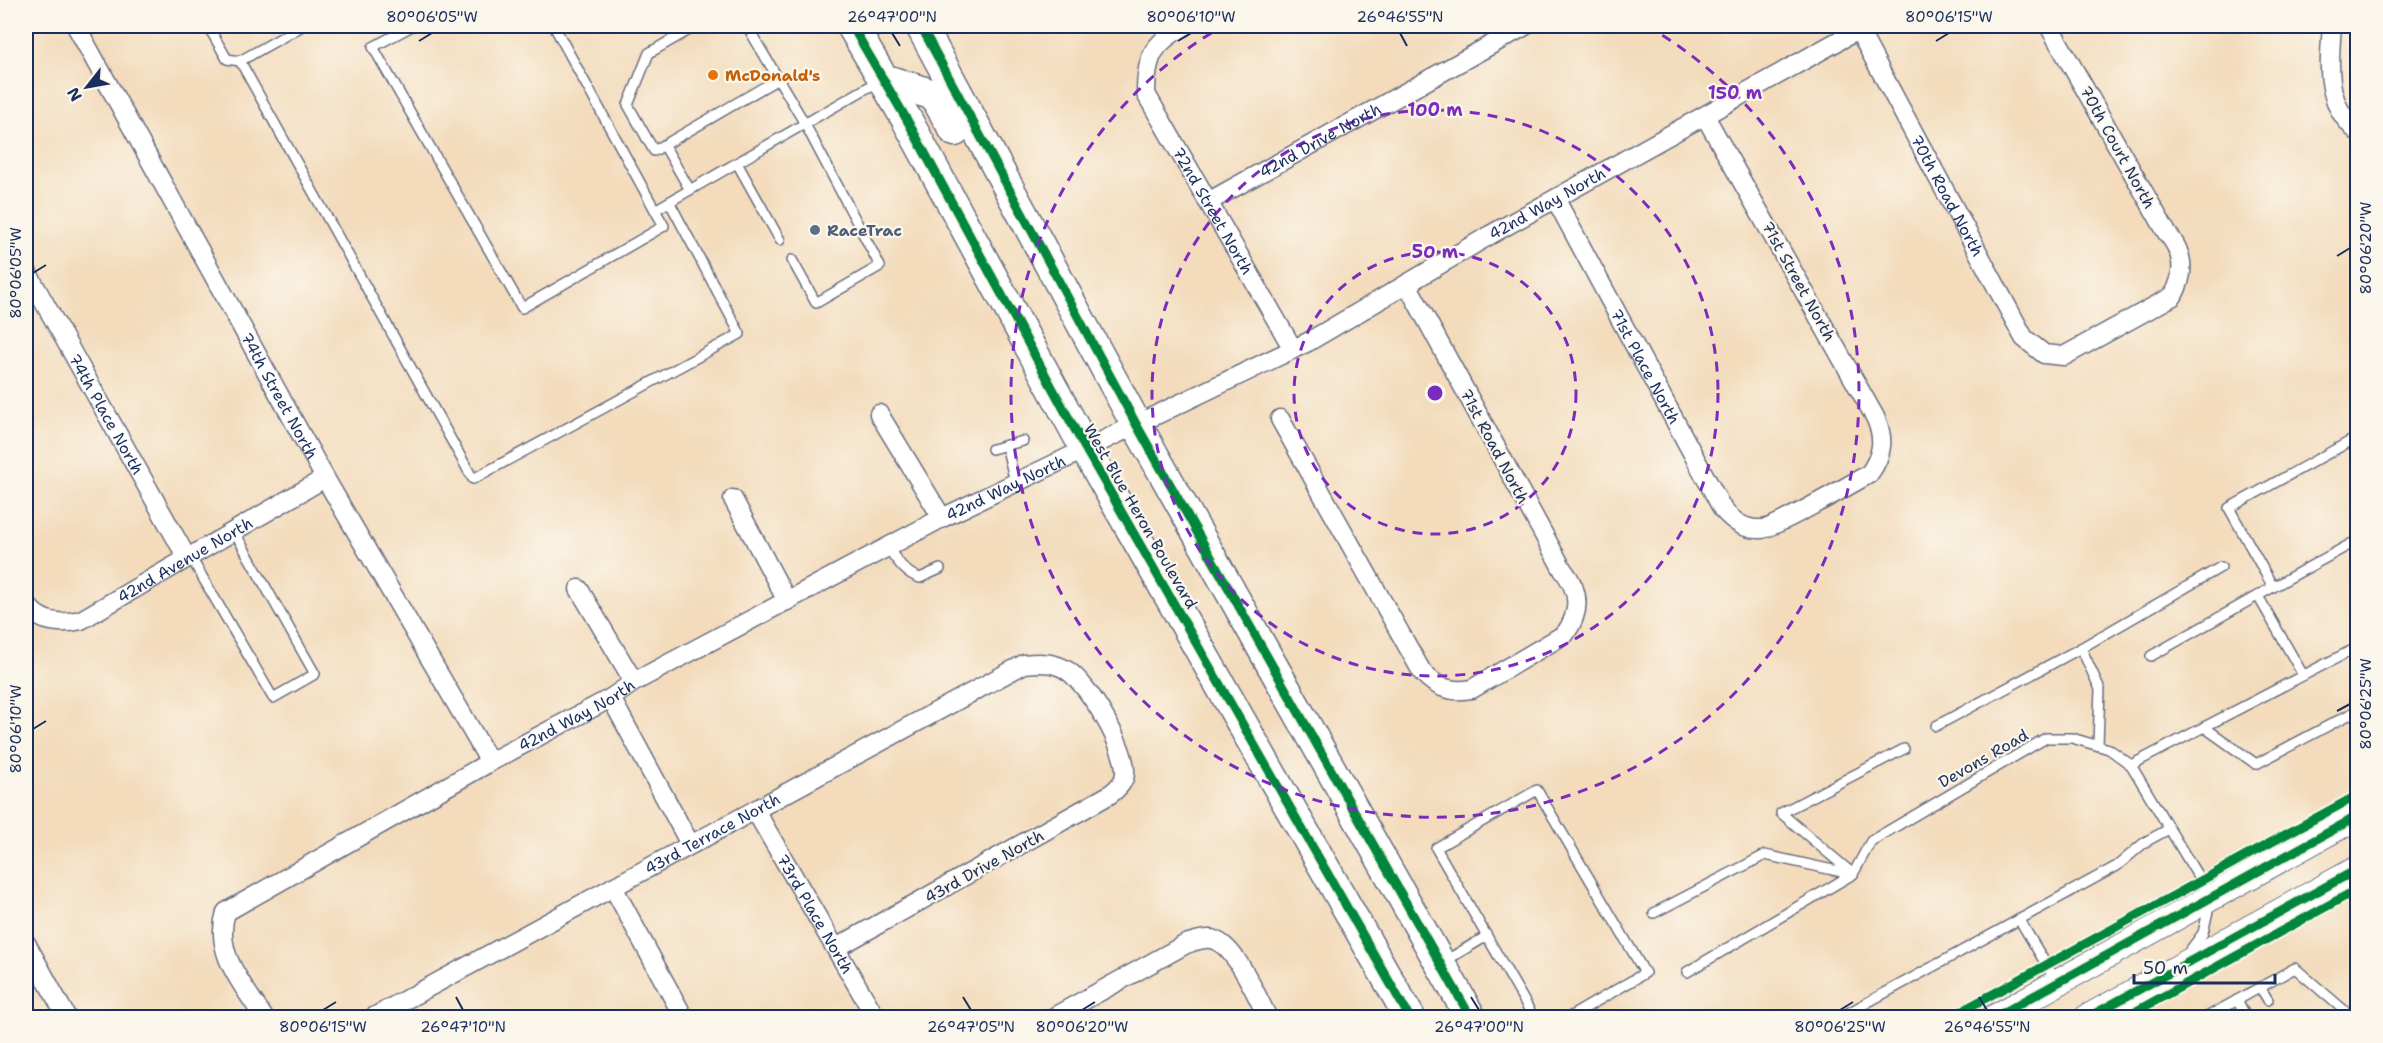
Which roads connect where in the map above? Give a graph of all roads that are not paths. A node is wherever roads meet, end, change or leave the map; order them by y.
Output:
1 (76, 26) edge
2 (208, 26) edge
3 (302, 26) edge
4 (412, 26) edge
5 (554, 26) edge
6 (696, 26) edge
7 (747, 26) edge
8 (852, 26) edge
9 (921, 26) edge
10 (1185, 26) edge
11 (1525, 26) edge
12 (2049, 26) edge
13 (2332, 26) edge
14 (1862, 27) edge
15 (240, 61) junction
16 (778, 79) junction
17 (883, 79) junction
18 (1705, 116) junction
19 (805, 124) junction
20 (2358, 132) edge
21 (664, 145) junction
22 (738, 163) junction
23 (690, 190) junction
24 (1556, 200) junction
25 (1208, 201) junction
26 (670, 202) junction
27 (655, 210) junction
28 (780, 240) dead end
29 (1038, 243) junction
30 (792, 260) dead end
31 (26, 270) edge
32 (1407, 284) junction
33 (1293, 350) junction
34 (2044, 354) joint
35 (879, 414) dead end
36 (1280, 419) dead end
37 (1136, 424) junction
38 (2358, 437) edge
39 (1023, 441) dead end
40 (1006, 445) junction
41 (1085, 448) junction
42 (992, 449) dead end
43 (325, 478) junction
44 (1015, 482) junction
45 (733, 499) dead end
46 (942, 518) junction
47 (1744, 527) joint
48 (234, 531) junction
49 (2358, 540) edge
50 (887, 547) junction
51 (188, 557) junction
52 (2221, 567) dead end
53 (940, 569) dead end
54 (2273, 587) junction
55 (579, 589) dead end
56 (2258, 596) junction
57 (788, 601) junction
58 (26, 603) edge
59 (2358, 647) edge
60 (2081, 648) junction
61 (2151, 656) dead end
62 (2302, 675) junction
63 (634, 682) junction
64 (610, 698) junction
65 (2358, 710) edge
66 (1936, 726) dead end
67 (2204, 727) junction
68 (2098, 744) junction
69 (1904, 749) dead end
70 (490, 762) junction
71 (2131, 765) junction
72 (1125, 776) joint
73 (755, 810) junction
74 (2358, 816) edge
75 (2169, 829) junction
76 (690, 844) junction
77 (2358, 869) edge
78 (1854, 874) junction
79 (613, 887) junction
80 (2211, 898) junction
81 (1654, 913) dead end
82 (2019, 919) junction
83 (1487, 936) junction
84 (26, 943) edge
85 (836, 948) junction
86 (1440, 963) junction
87 (2176, 969) junction
88 (1687, 972) dead end
89 (2057, 983) junction
90 (2260, 987) junction
91 (2237, 1000) junction
92 (2268, 1000) dead end
93 (2244, 1013) dead end
94 (2095, 1015) edge
95 (2210, 1016) edge
96 (67, 1017) edge
97 (264, 1017) edge
98 (372, 1017) edge
99 (684, 1017) edge
100 (876, 1017) edge
101 (1052, 1017) edge
102 (1268, 1017) edge
103 (1410, 1017) edge
104 (1471, 1017) edge
105 (1534, 1017) edge
106 (1568, 1017) edge
107 (1839, 1017) edge
108 (1994, 1017) edge
109 (2353, 1017) edge

1 - 43 street, 74th Street North
2 - 15 lane
3 - 15 lane
4 - 27 lane
5 - 27 lane
6 - 21 lane
7 - 16 lane
8 - 17 highway, West Blue Heron Boulevard
9 - 29 highway
10 - 25 street, 72nd Street North
11 - 25 street, 42nd Drive North
12 - 34 street, 70th Court North
13 - 20 street
14 - 18 street, 42nd Way North
14 - 34 street, 70th Road North
15 - 26 lane
16 - 19 lane
16 - 21 lane
17 - 19 lane
17 - 29 highway
17 - 41 highway, West Blue Heron Boulevard
18 - 24 street, 42nd Way North
18 - 47 street, 71st Street North
19 - 22 lane
19 - 30 lane
21 - 23 lane
22 - 23 lane
22 - 28 lane
23 - 26 lane
24 - 32 street, 42nd Way North
24 - 47 street, 71st Place North
25 - 33 street, 72nd Street North
26 - 27 lane
29 - 37 highway
31 - 51 street, 74th Place North
32 - 33 street, 42nd Way North
32 - 36 street, 71st Road North
33 - 37 street, 42nd Way North
35 - 46 street
37 - 41 street, 42nd Way North
37 - 86 highway
38 - 54 lane
39 - 40 lane
40 - 42 lane
40 - 44 lane
41 - 44 street, 42nd Way North
41 - 103 highway, West Blue Heron Boulevard
43 - 48 street, 42nd Avenue North
43 - 70 street, 74th Street North
44 - 46 street, 42nd Way North
45 - 57 street
46 - 50 street, 42nd Way North
48 - 51 street, 42nd Avenue North
48 - 51 lane
49 - 54 lane
50 - 53 lane
50 - 57 street, 42nd Way North
51 - 58 street, 42nd Avenue North
52 - 60 lane
54 - 56 lane
55 - 63 street
56 - 61 lane
56 - 62 lane
57 - 63 street, 42nd Way North
59 - 62 lane
60 - 66 lane
60 - 68 lane
62 - 67 lane
63 - 64 street, 42nd Way North
64 - 70 street, 42nd Way North
64 - 76 street
65 - 67 lane
67 - 71 lane
68 - 71 lane, Devons Road
68 - 78 lane, Devons Road
69 - 78 lane
70 - 97 street, 42nd Way North
71 - 75 lane, Devons Road
72 - 73 street, 43rd Terrace North
72 - 85 street, 43rd Drive North
73 - 76 street, 43rd Terrace North
73 - 85 street, 73rd Place North
74 - 80 main road
75 - 80 lane, Devons Road
75 - 82 lane
76 - 79 street, 43rd Terrace North
77 - 87 main road
78 - 81 lane
78 - 88 lane
79 - 98 street, 43rd Terrace North
79 - 99 street
80 - 87 lane
80 - 89 main road
82 - 89 lane
82 - 107 lane
83 - 86 lane
83 - 105 lane
83 - 106 lane
84 - 96 street
85 - 100 street, 73rd Place North
86 - 104 highway
87 - 94 main road
89 - 108 main road
90 - 91 lane
90 - 92 lane
90 - 109 lane
91 - 93 lane
91 - 95 lane
101 - 102 street

